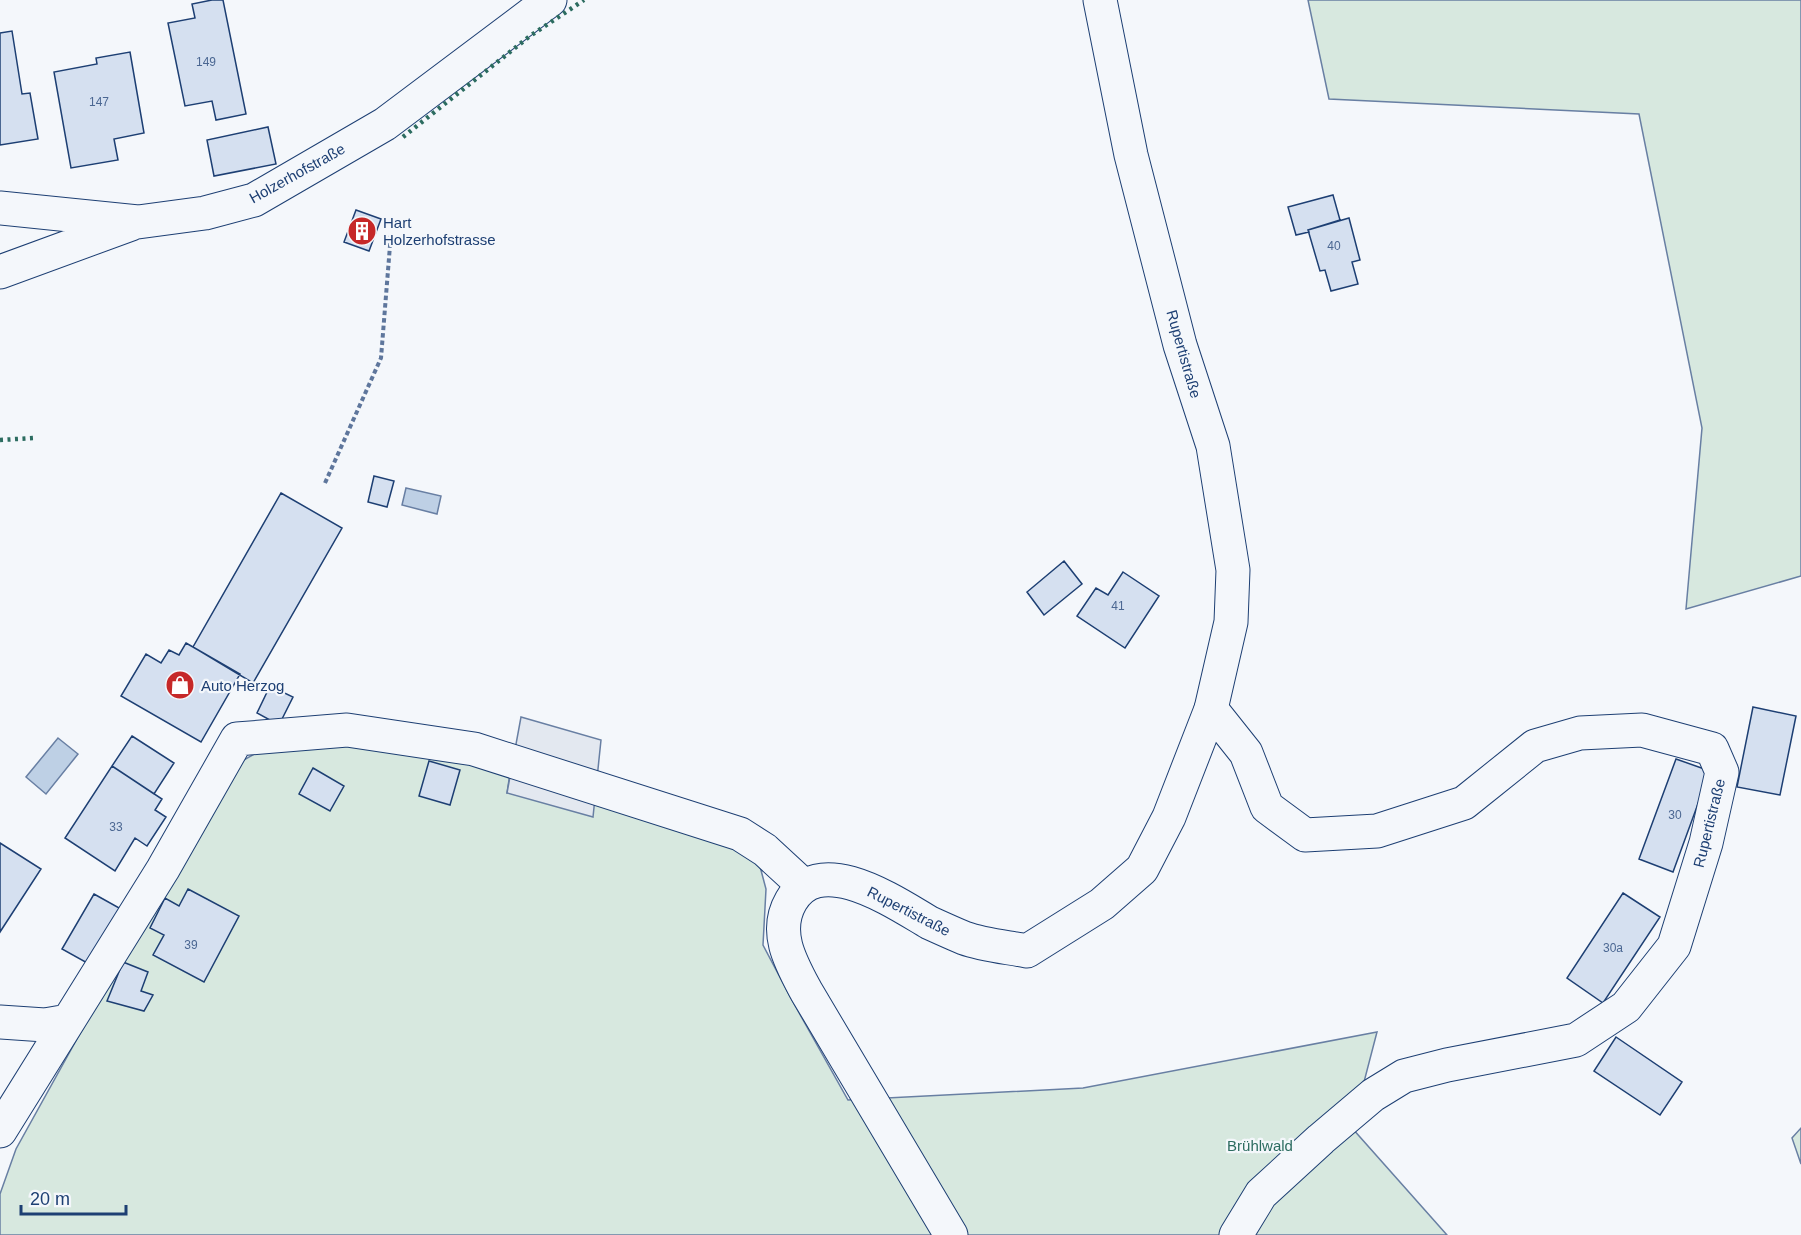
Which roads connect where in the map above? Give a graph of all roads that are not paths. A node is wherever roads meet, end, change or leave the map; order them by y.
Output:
1 (550, 0) edge
2 (1100, 0) edge
3 (0, 208) edge
4 (138, 222) junction
5 (0, 272) edge
6 (1210, 709) junction
7 (804, 886) junction
8 (68, 1021) junction
9 (0, 1022) edge
10 (1, 1129) edge
11 (951, 1235) edge
12 (1236, 1235) edge

1 - 4 main road, Holzerhofstraße
2 - 6 main road, Rupertistraße
3 - 4 main road, Holzerhofstraße
4 - 5 main road
6 - 7 main road, Rupertistraße
6 - 12 main road, Rupertistraße
7 - 8 main road
7 - 11 main road
8 - 9 main road
8 - 10 main road

